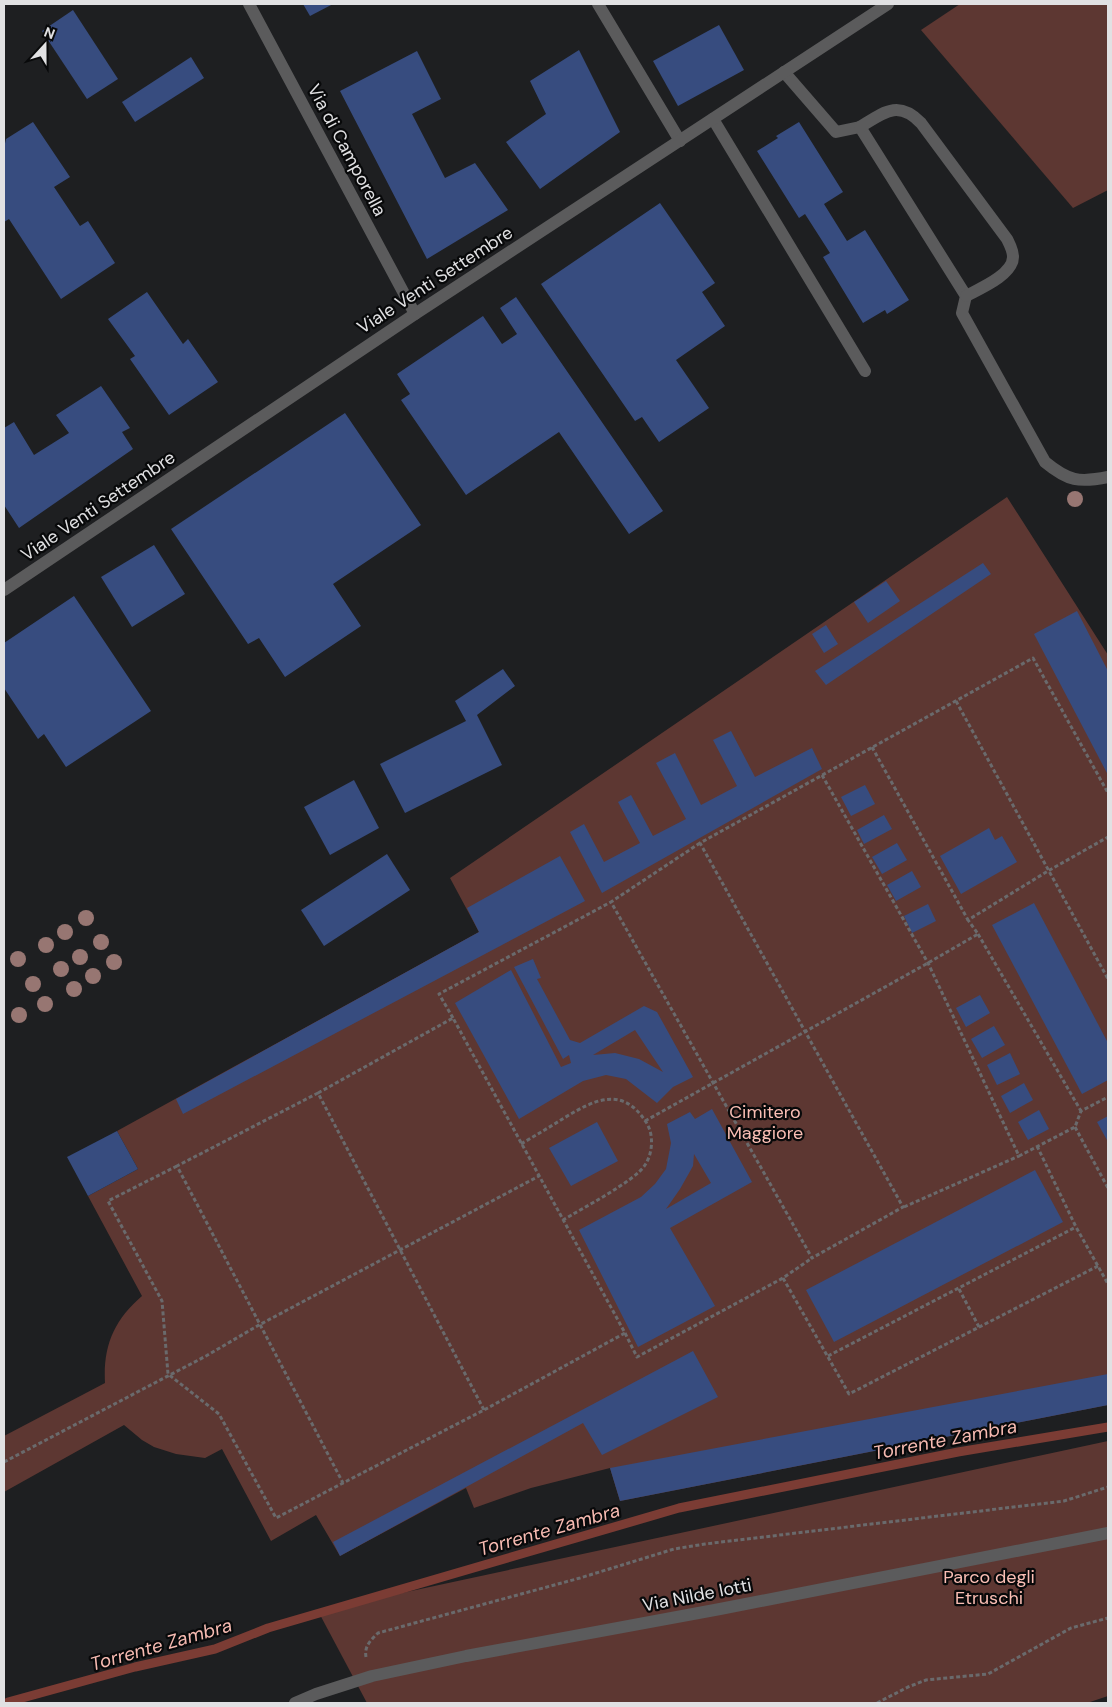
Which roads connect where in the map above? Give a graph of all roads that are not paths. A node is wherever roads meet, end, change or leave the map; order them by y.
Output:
1 (249, 4) edge
2 (598, 4) edge
3 (888, 4) edge
4 (784, 72) junction
5 (714, 119) junction
6 (860, 127) junction
7 (680, 141) junction
8 (966, 296) junction
9 (415, 314) junction
10 (865, 371) dead end
11 (1108, 477) edge
12 (6, 585) edge
13 (1108, 1533) edge
14 (295, 1703) edge

1 - 9 street, Via di Camporella
2 - 7 street
3 - 4 street, Viale Venti Settembre
4 - 5 street, Viale Venti Settembre
4 - 6 street
5 - 7 street, Viale Venti Settembre
5 - 10 street
6 - 8 street
6 - 8 street
7 - 9 street, Viale Venti Settembre
8 - 11 street
9 - 12 street, Viale Venti Settembre
13 - 14 street, Via Nilde Iotti

